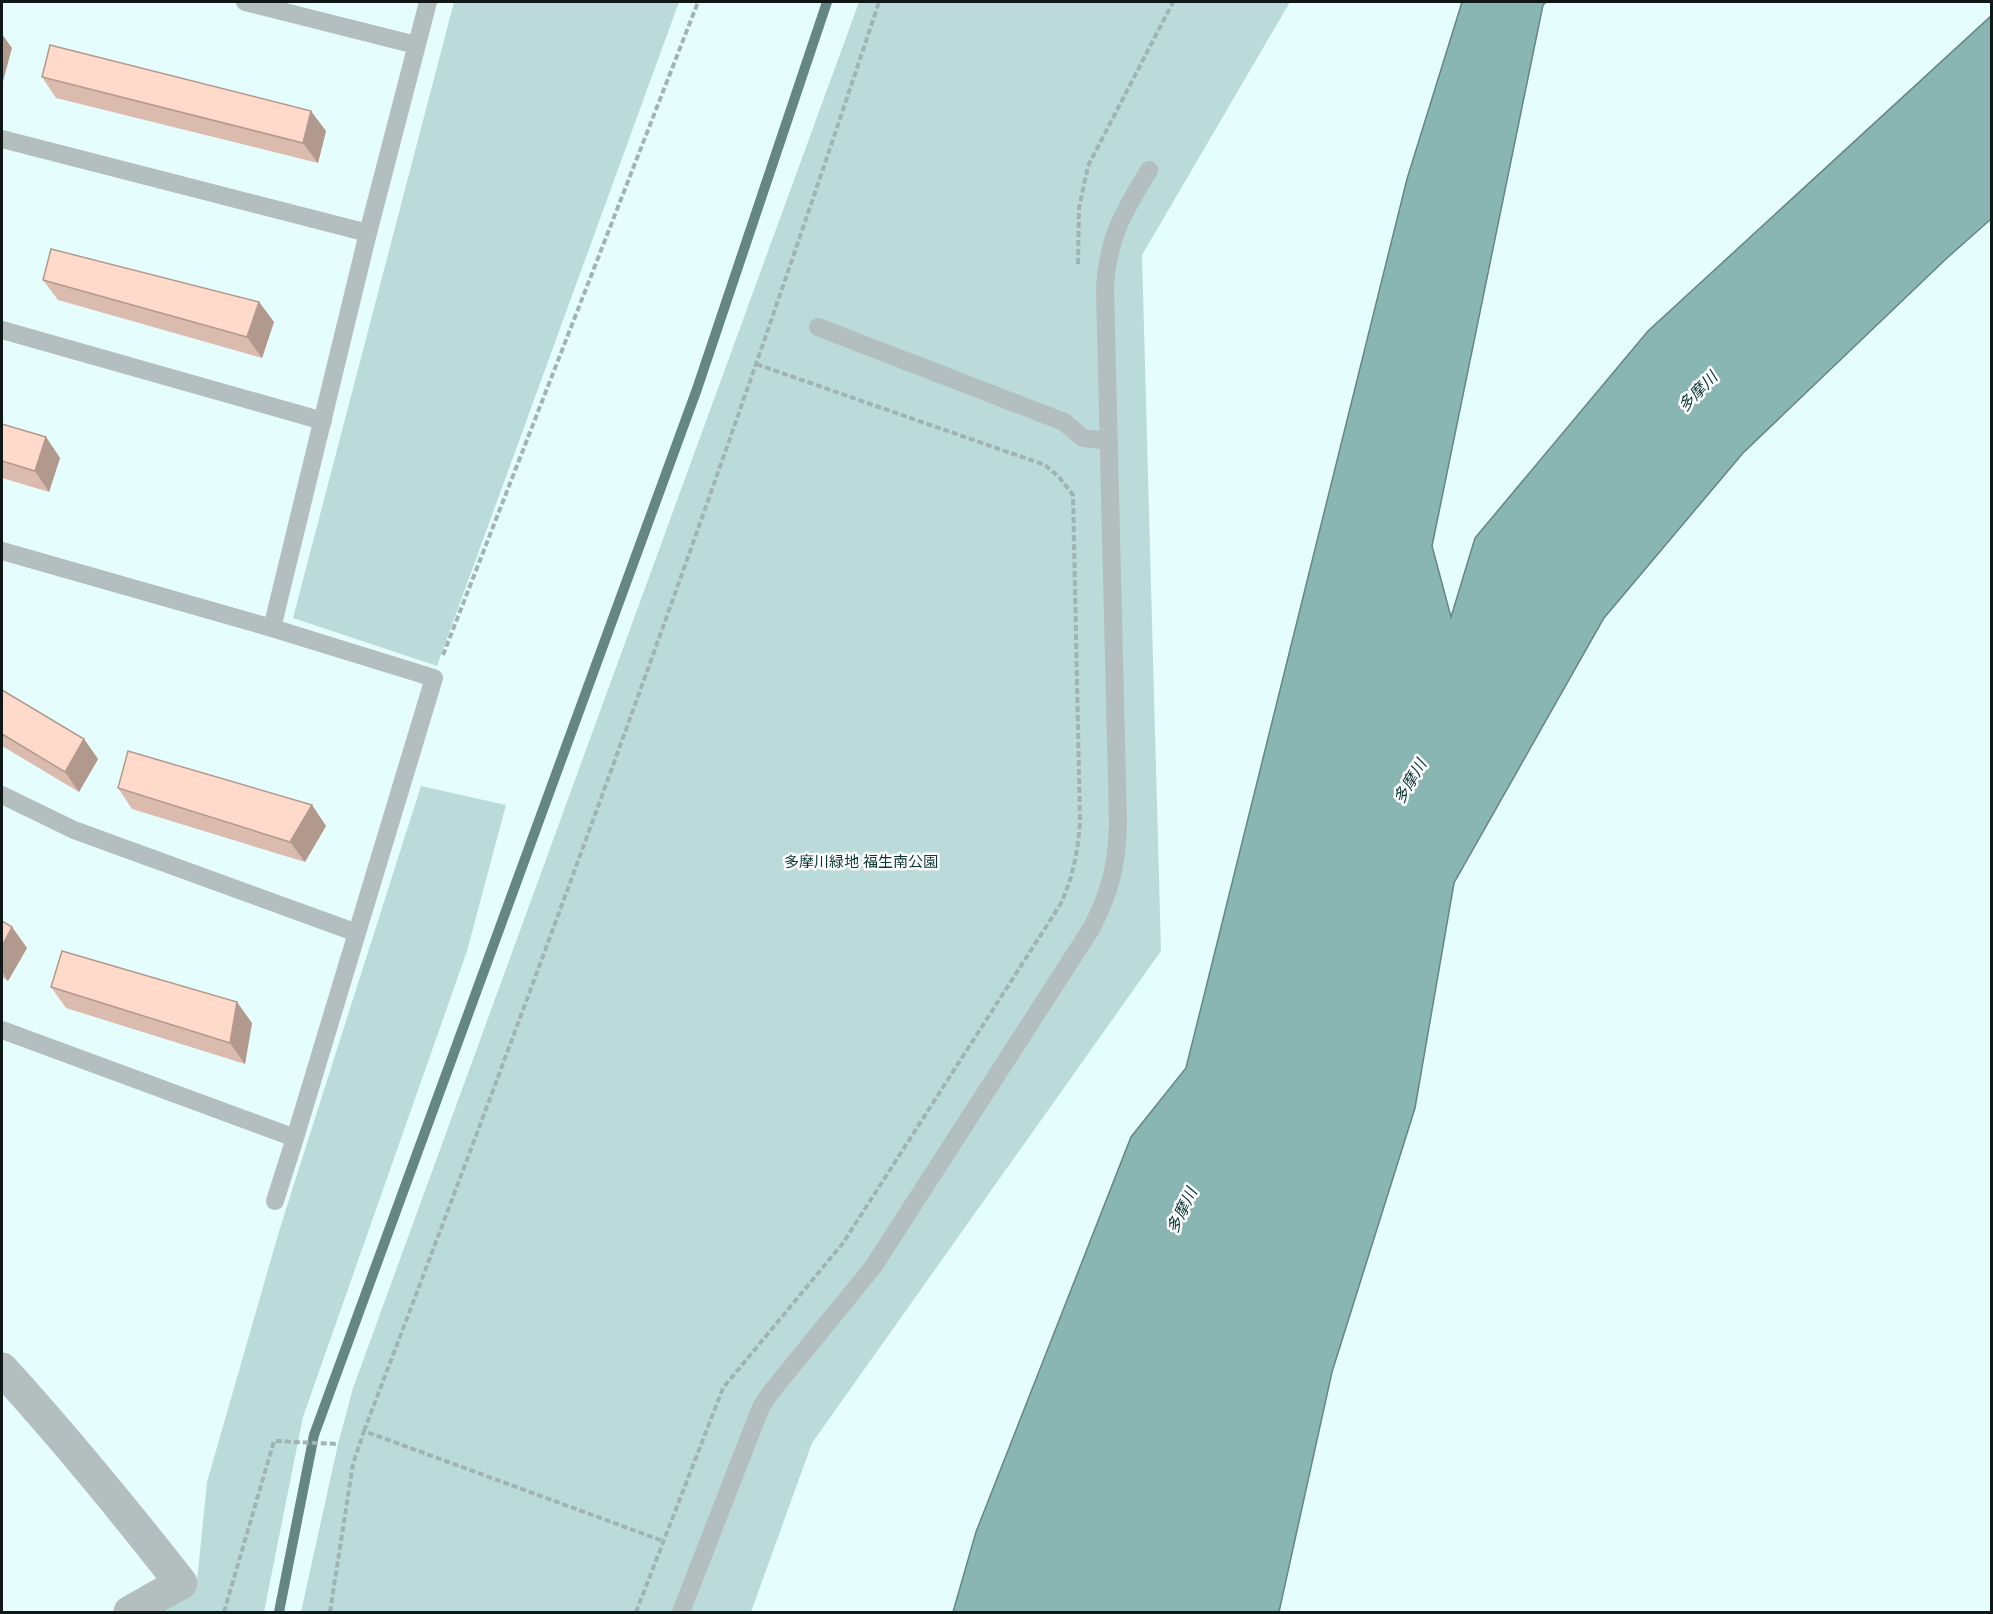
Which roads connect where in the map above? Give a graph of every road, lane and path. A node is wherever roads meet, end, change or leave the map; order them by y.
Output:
1 (245, 2) edge
2 (428, 2) edge
3 (698, 2) edge
4 (879, 2) edge
5 (1173, 2) edge
6 (416, 45) junction
7 (2, 139) edge
8 (1149, 170) dead end
9 (368, 233) junction
10 (1078, 267) dead end
11 (818, 327) dead end
12 (2, 330) edge
13 (756, 364) junction
14 (323, 421) junction
15 (1108, 441) junction
16 (2, 551) edge
17 (272, 628) junction
18 (434, 678) junction
19 (2, 795) edge
20 (357, 933) junction
21 (2, 1030) edge
22 (295, 1138) junction
23 (275, 1201) dead end
24 (2, 1369) edge
25 (364, 1431) junction
26 (338, 1444) dead end
27 (663, 1541) junction
28 (130, 1612) edge
29 (224, 1612) edge
30 (330, 1612) edge
31 (636, 1612) edge
32 (681, 1612) edge

1 - 6 lane
2 - 6 lane
3 - 18 path
4 - 13 path
5 - 10 path
6 - 9 lane
7 - 9 lane
8 - 15 lane
9 - 14 lane
11 - 15 lane
12 - 14 lane
13 - 25 path
13 - 27 path
14 - 17 lane
15 - 32 lane
16 - 17 lane
17 - 18 lane
18 - 20 lane
19 - 20 lane
20 - 22 lane
21 - 22 lane
22 - 23 lane
24 - 28 street
25 - 27 path
25 - 30 path
26 - 29 path
27 - 31 path

